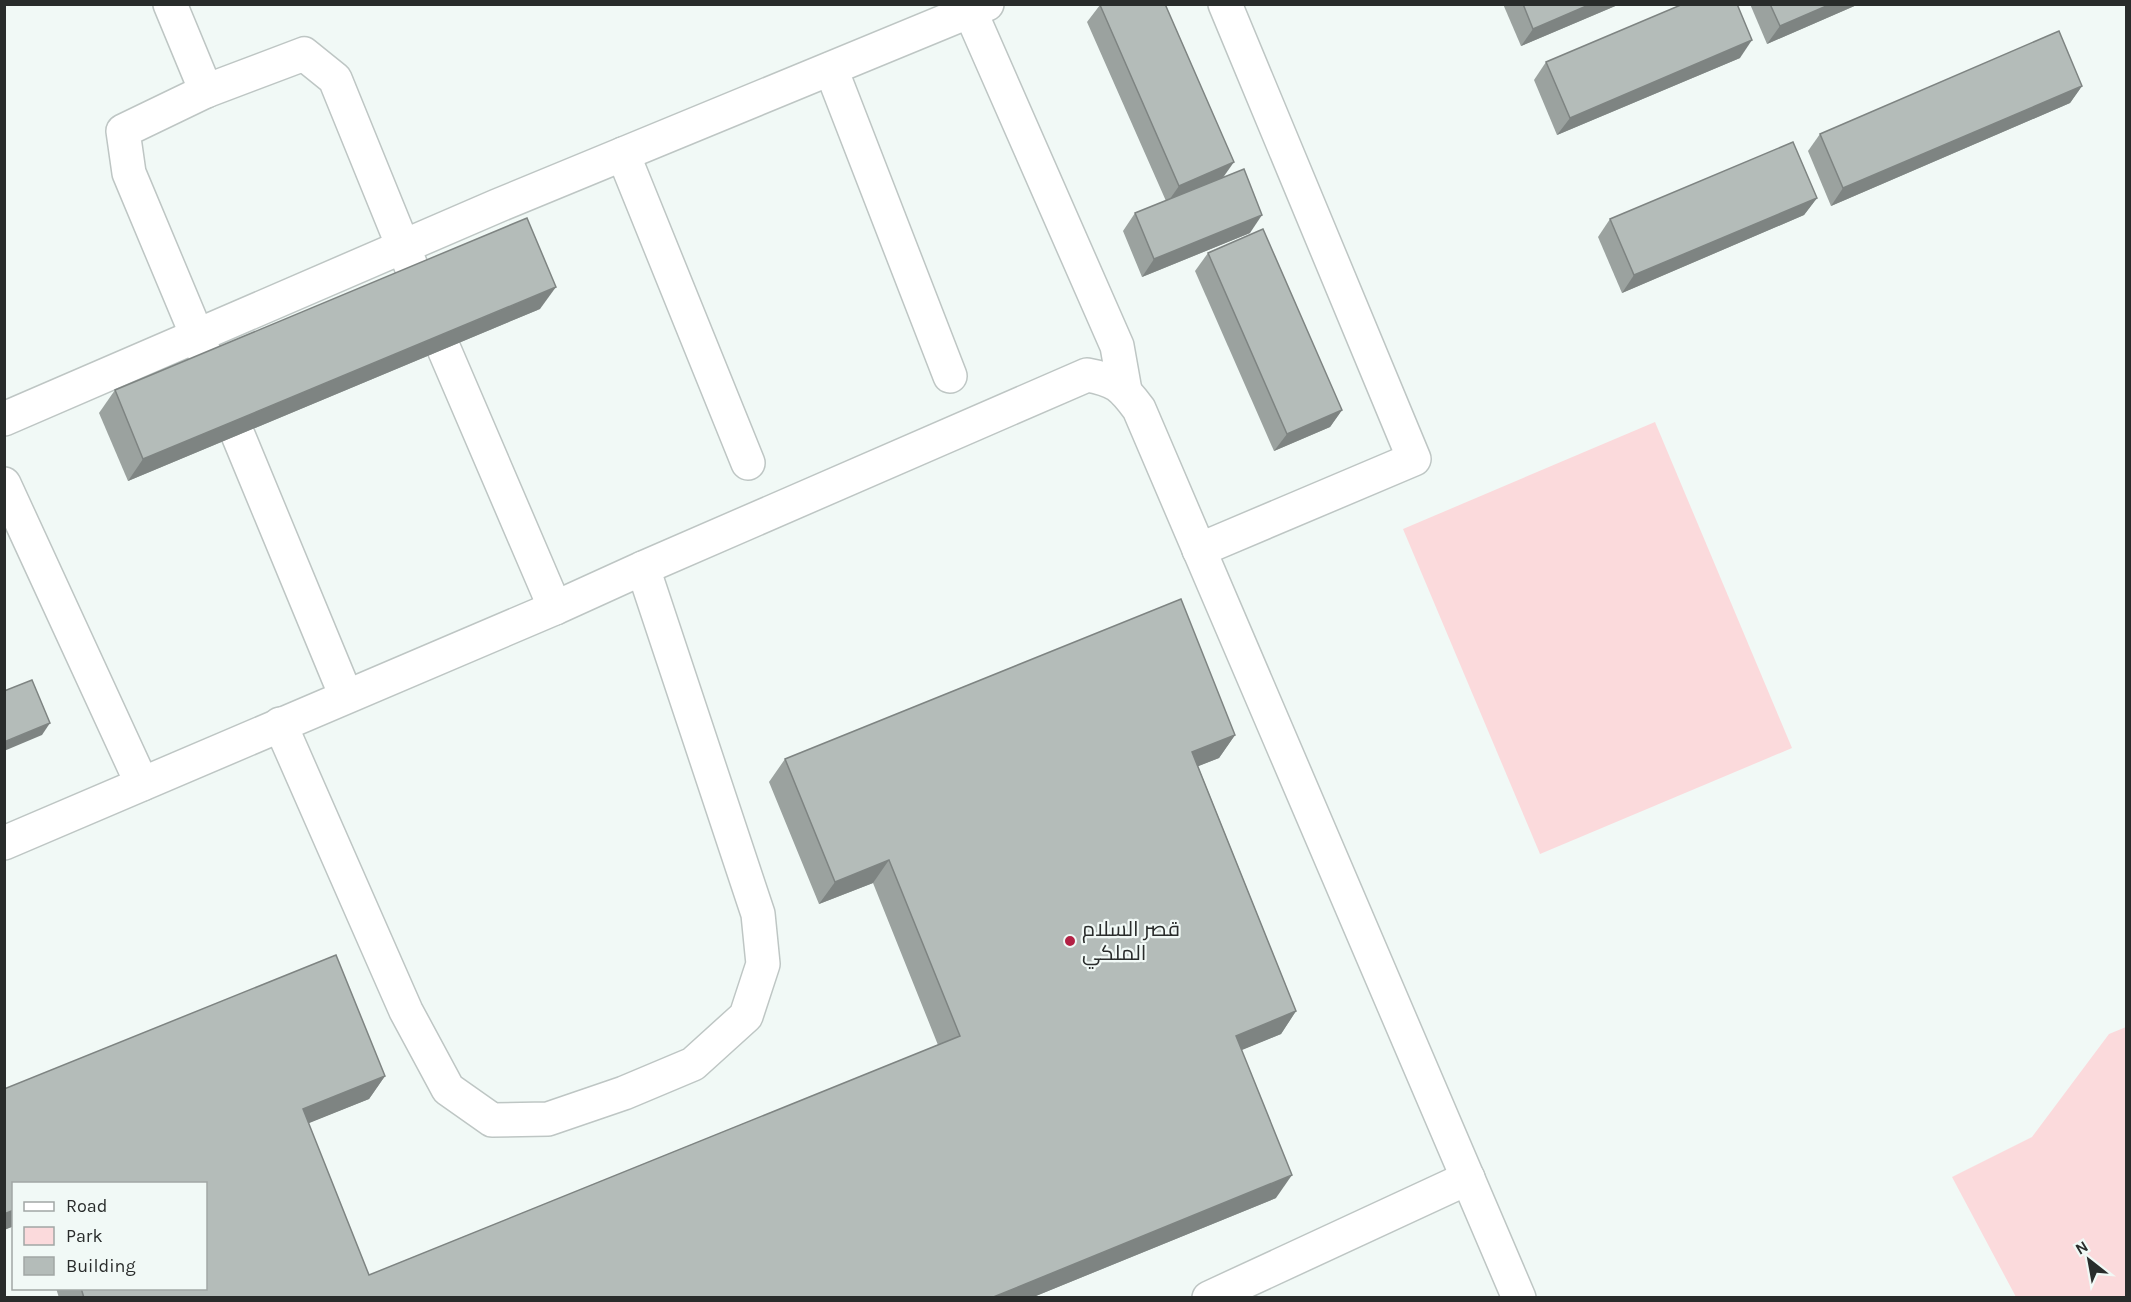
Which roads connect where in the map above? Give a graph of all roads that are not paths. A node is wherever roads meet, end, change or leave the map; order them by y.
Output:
1 (170, 4) edge
2 (1225, 4) edge
3 (975, 7) edge
4 (831, 69) junction
5 (206, 91) junction
6 (624, 154) junction
7 (403, 247) junction
8 (417, 280) edge
9 (197, 336) junction
10 (444, 349) edge
11 (210, 366) edge
12 (950, 376) dead end
13 (1125, 391) junction
14 (4, 419) edge
15 (238, 435) edge
16 (748, 463) dead end
17 (4, 484) edge
18 (1199, 550) junction
19 (643, 567) junction
20 (555, 608) junction
21 (346, 696) junction
22 (280, 724) junction
23 (142, 784) junction
24 (4, 843) edge
25 (1468, 1178) junction
26 (1209, 1298) edge
27 (1519, 1298) edge

1 - 5 lane
2 - 18 lane
3 - 4 lane
3 - 13 lane
4 - 6 lane
4 - 12 lane
5 - 7 lane
5 - 9 lane
6 - 7 lane
6 - 16 lane
7 - 8 lane
7 - 9 lane
9 - 11 lane
9 - 14 lane
10 - 20 lane
13 - 18 lane
13 - 19 lane
15 - 21 lane
17 - 23 lane
18 - 25 lane
19 - 20 lane
19 - 22 lane
20 - 21 lane
21 - 22 lane
22 - 23 lane
23 - 24 lane
25 - 26 lane
25 - 27 lane

